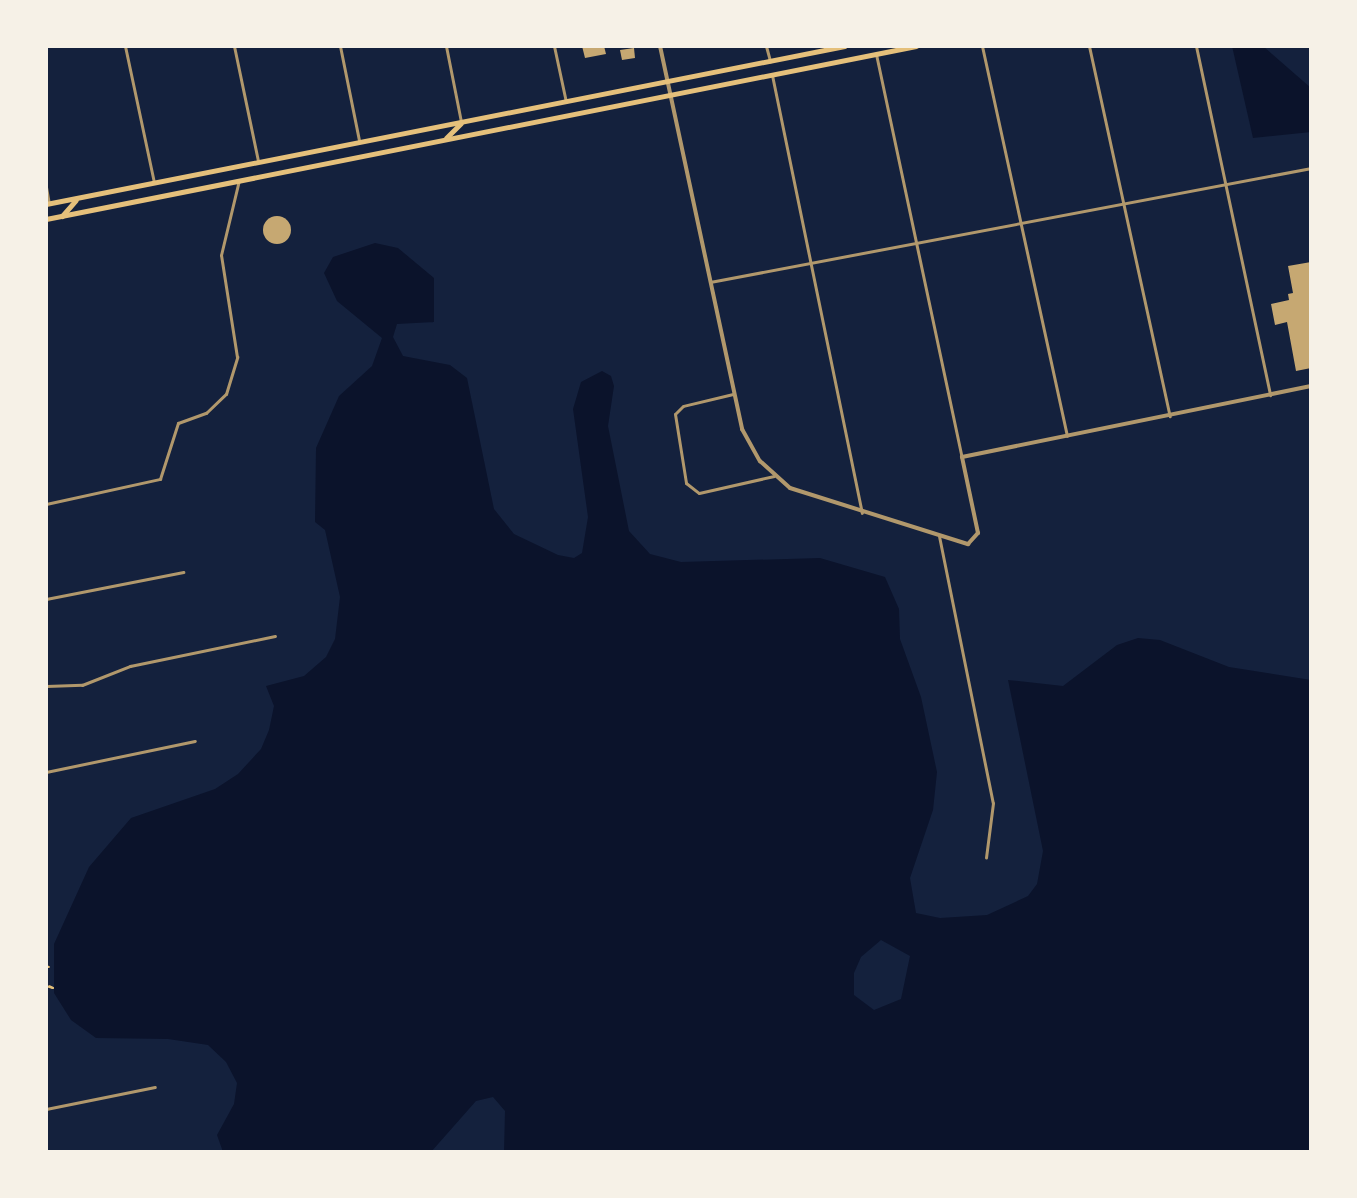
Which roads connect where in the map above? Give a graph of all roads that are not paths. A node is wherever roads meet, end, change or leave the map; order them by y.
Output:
1 (125, 46) edge
2 (234, 46) edge
3 (340, 46) edge
4 (446, 46) edge
5 (554, 46) edge
6 (660, 46) edge
7 (766, 46) edge
8 (845, 46) edge
9 (916, 46) edge
10 (982, 46) edge
11 (1089, 46) edge
12 (1196, 46) edge
13 (876, 54) junction
14 (770, 61) junction
15 (772, 75) junction
16 (667, 82) junction
17 (670, 96) junction
18 (566, 102) junction
19 (461, 122) junction
20 (443, 140) junction
21 (359, 141) junction
22 (258, 161) junction
23 (1311, 168) edge
24 (239, 180) junction
25 (154, 182) junction
26 (1227, 184) junction
27 (46, 187) edge
28 (84, 197) junction
29 (1124, 203) junction
30 (47, 205) edge
31 (62, 216) junction
32 (46, 219) edge
33 (1021, 224) junction
34 (919, 244) junction
35 (811, 264) junction
36 (710, 282) junction
37 (1311, 386) edge
38 (733, 394) junction
39 (1270, 395) junction
40 (1170, 416) junction
41 (1067, 436) junction
42 (962, 457) junction
43 (774, 476) junction
44 (46, 504) edge
45 (862, 513) junction
46 (939, 536) junction
47 (183, 572) dead end
48 (46, 599) edge
49 (275, 636) dead end
50 (46, 686) edge
51 (195, 741) dead end
52 (46, 772) edge
53 (986, 858) dead end
54 (155, 1087) dead end
55 (46, 1109) edge

1 - 25 street
2 - 22 street
3 - 21 street
4 - 19 street
5 - 18 street
6 - 16 street
7 - 14 street
8 - 14 main road
9 - 13 main road
10 - 33 street
11 - 29 street
12 - 26 street
13 - 15 main road
13 - 34 street
14 - 16 main road
15 - 17 main road
15 - 35 street
16 - 17 street
16 - 18 main road
17 - 20 main road
17 - 36 street
18 - 19 main road
19 - 20 main road
19 - 21 main road
20 - 24 main road
21 - 22 main road
22 - 25 main road
23 - 26 street
24 - 31 main road
24 - 44 street
25 - 28 main road
26 - 29 street
26 - 39 street
27 - 30 street
28 - 30 main road
28 - 31 main road
29 - 33 street
29 - 40 street
31 - 32 main road
33 - 34 street
33 - 41 street
34 - 35 street
34 - 42 street
35 - 36 street
35 - 45 street
36 - 38 street
37 - 39 street
38 - 43 street
38 - 43 street
39 - 40 street
40 - 41 street
41 - 42 street
42 - 46 street
43 - 45 street
45 - 46 street
46 - 53 street
47 - 48 street
49 - 50 street
51 - 52 street
54 - 55 street

